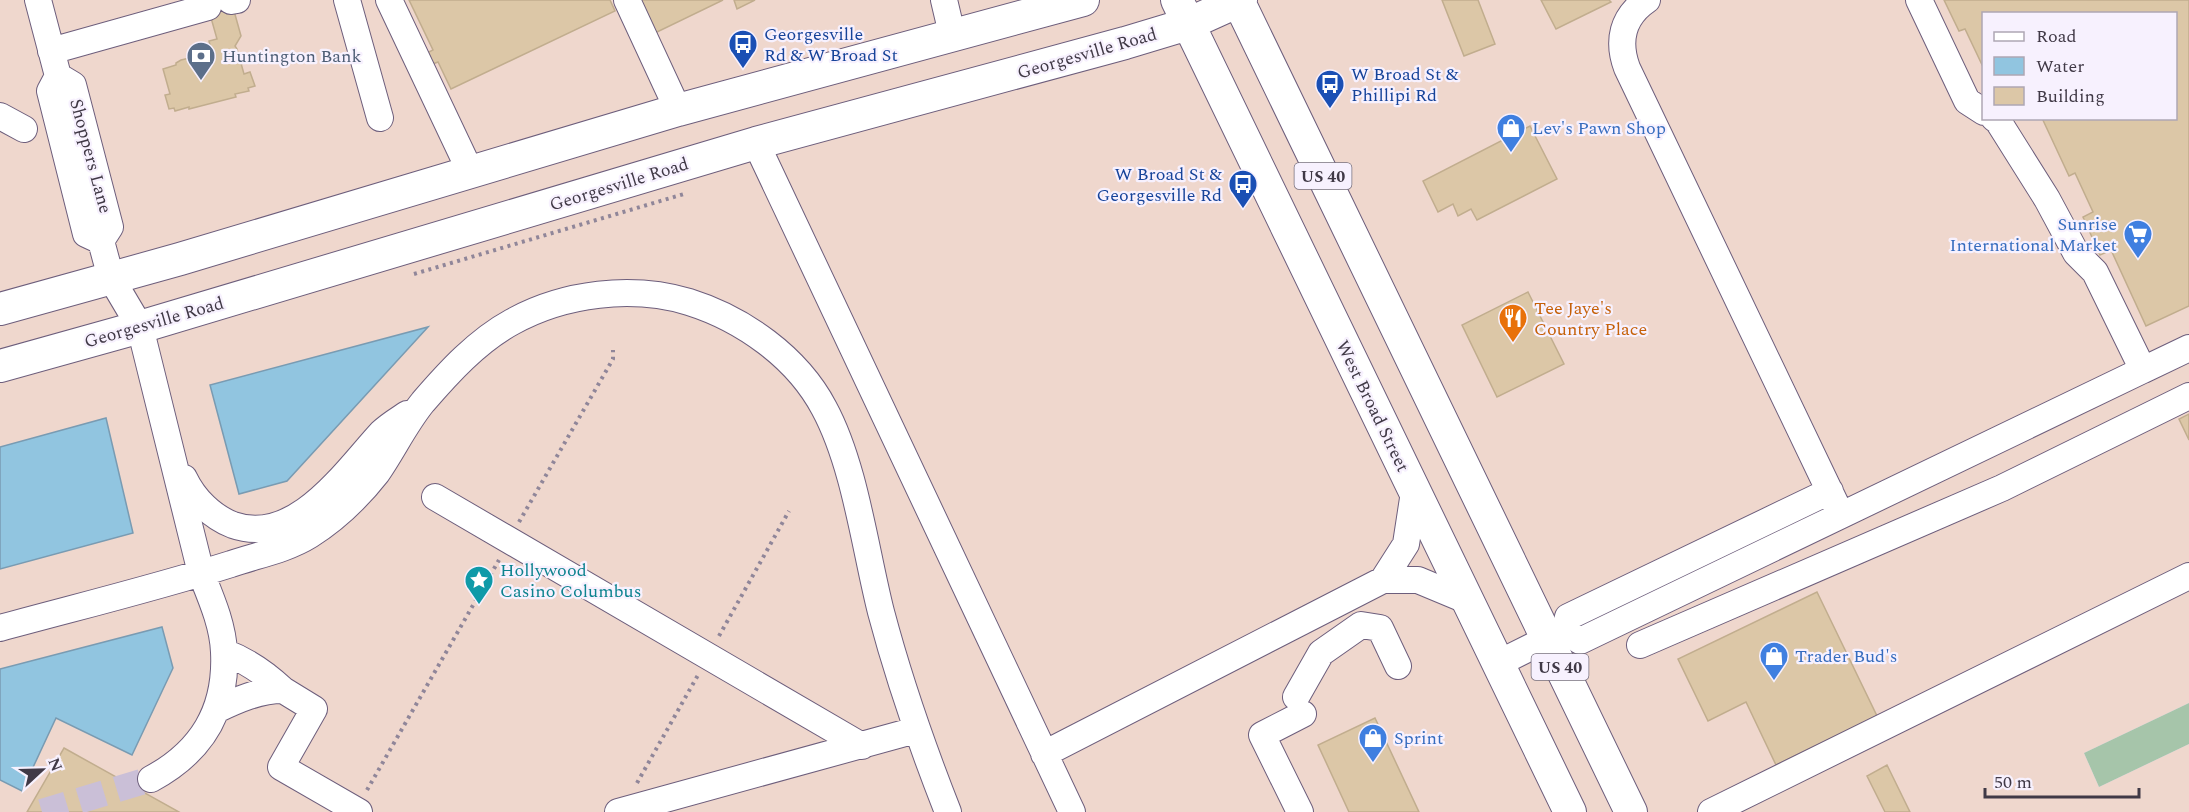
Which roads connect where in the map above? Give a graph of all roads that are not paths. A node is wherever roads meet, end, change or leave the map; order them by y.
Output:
1 (38, 0) edge
2 (347, 0) edge
3 (389, 0) edge
4 (627, 0) edge
5 (944, 0) edge
6 (1083, 0) edge
7 (1239, 0) edge
8 (1647, 0) edge
9 (1918, 0) edge
10 (225, 3) edge
11 (1046, 6) edge
12 (1183, 12) edge
13 (952, 34) junction
14 (51, 51) junction
15 (678, 110) junction
16 (1982, 111) edge
17 (0, 116) edge
18 (380, 118) dead end
19 (1997, 120) edge
20 (24, 129) dead end
21 (756, 143) junction
22 (470, 171) junction
23 (111, 278) junction
24 (0, 309) edge
25 (140, 327) junction
26 (2189, 348) edge
27 (0, 366) edge
28 (2143, 370) junction
29 (2189, 396) edge
30 (422, 404) junction
31 (171, 451) junction
32 (1830, 491) junction
33 (1414, 492) junction
34 (435, 497) dead end
35 (1841, 515) junction
36 (201, 573) junction
37 (2189, 576) edge
38 (1383, 580) junction
39 (1466, 600) junction
40 (0, 628) edge
41 (1556, 634) junction
42 (1640, 645) dead end
43 (224, 652) junction
44 (1497, 664) junction
45 (1398, 666) dead end
46 (284, 690) junction
47 (216, 710) junction
48 (916, 730) junction
49 (862, 746) junction
50 (1044, 754) junction
51 (151, 779) tunnel mouth
52 (361, 805) edge
53 (618, 812) edge
54 (948, 812) edge
55 (1072, 812) edge
56 (1299, 812) edge
57 (1570, 812) edge
58 (1630, 812) edge
59 (1712, 812) edge

1 - 14 lane, Shoppers Lane
2 - 18 lane
3 - 22 lane
4 - 15 lane
5 - 13 lane
6 - 11 main road
7 - 12 main road, Georgesville Road
7 - 41 main road, US 40
8 - 32 lane
9 - 16 lane
10 - 14 lane
11 - 13 main road
12 - 21 main road, Georgesville Road
12 - 33 main road, West Broad Street / US 40
13 - 15 main road
14 - 23 lane, Shoppers Lane
15 - 22 main road
17 - 20 lane
19 - 28 lane
21 - 25 main road, Georgesville Road
21 - 50 lane
22 - 23 main road
23 - 24 main road
23 - 25 lane, Shoppers Lane
25 - 27 main road, Georgesville Road
25 - 31 lane, Shoppers Lane
26 - 28 lane
28 - 35 lane
29 - 42 lane
30 - 31 lane
30 - 36 lane
30 - 48 lane
31 - 36 lane
32 - 35 lane
32 - 41 lane
33 - 38 lane
33 - 39 main road, West Broad Street / US 40
34 - 49 lane
35 - 41 lane
36 - 40 lane
36 - 43 lane
37 - 59 lane
38 - 39 lane
38 - 50 lane
39 - 44 main road, West Broad Street / US 40
41 - 44 lane
41 - 58 main road, US 40
43 - 46 lane
43 - 47 lane
44 - 57 main road, West Broad Street / US 40
45 - 56 lane
46 - 47 lane
46 - 52 lane
47 - 51 lane
48 - 49 lane
48 - 54 lane
49 - 53 lane
50 - 55 lane

